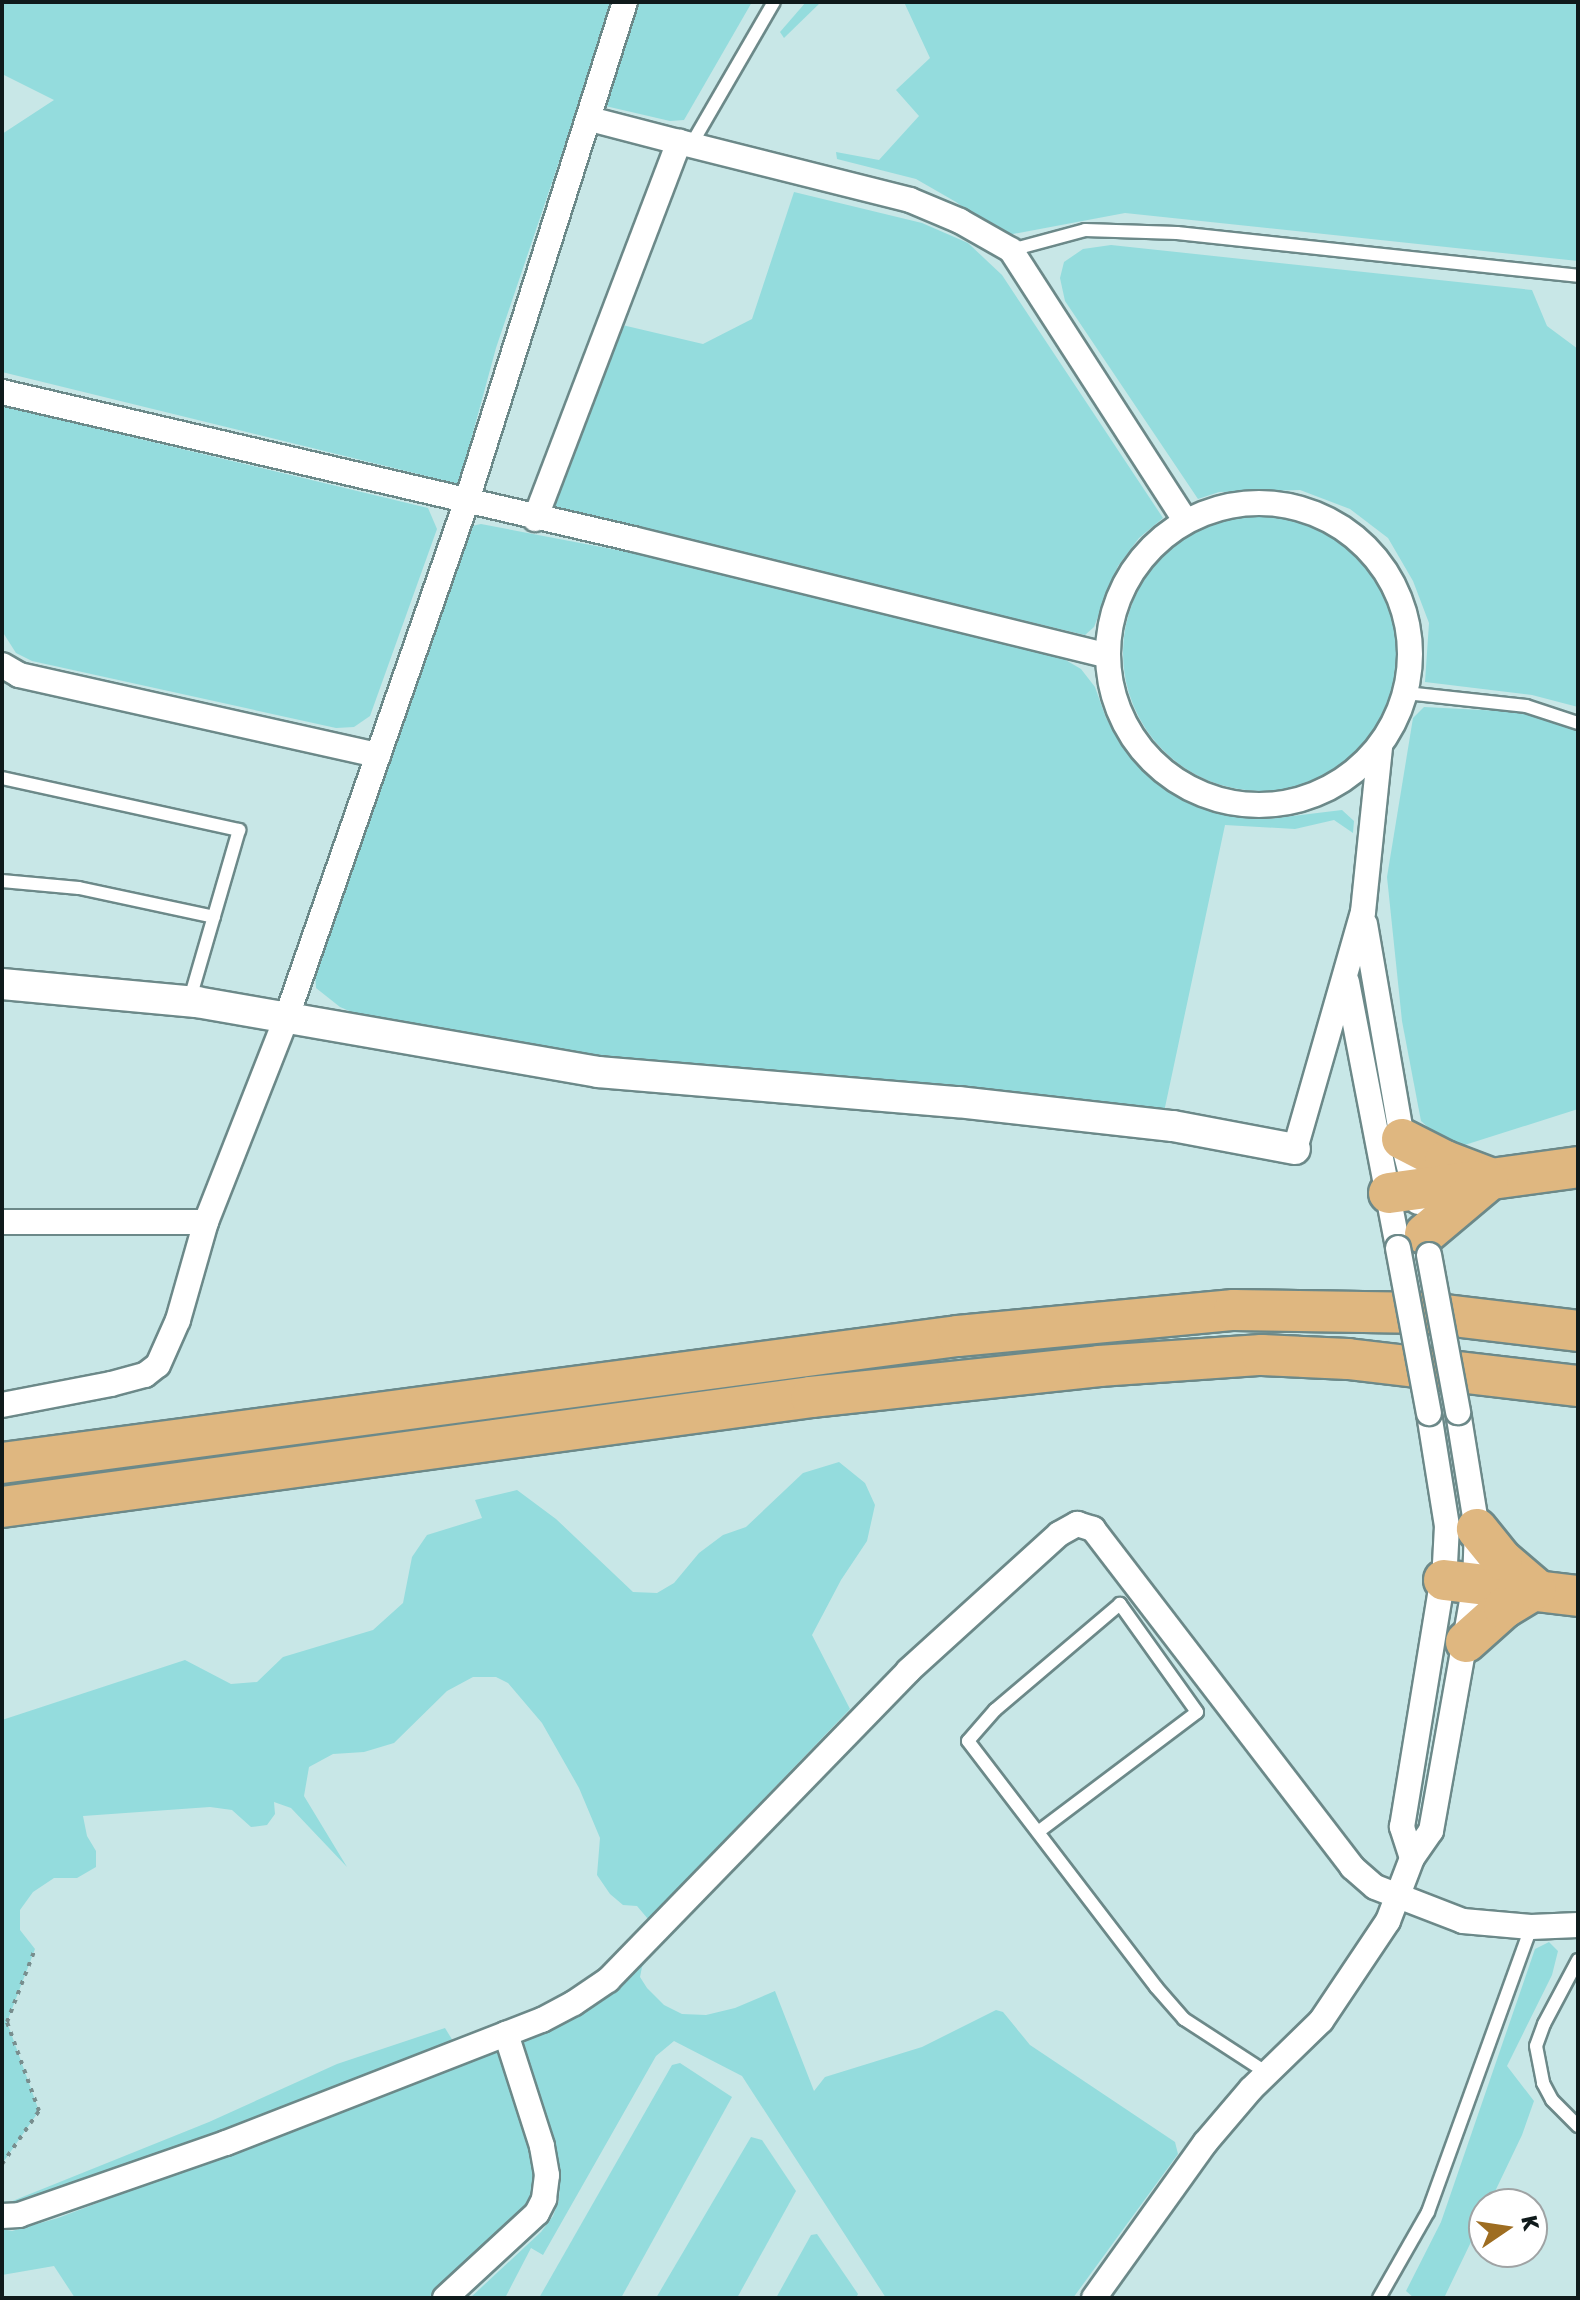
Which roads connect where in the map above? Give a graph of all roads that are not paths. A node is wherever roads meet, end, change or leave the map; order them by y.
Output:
1 (625, 2) edge
2 (774, 2) edge
3 (590, 119) junction
4 (685, 143) junction
5 (1011, 250) junction
6 (1578, 276) edge
7 (2, 392) edge
8 (467, 500) junction
9 (535, 519) junction
10 (1185, 520) junction
11 (1105, 655) junction
12 (2, 665) edge
13 (1406, 693) junction
14 (1578, 723) edge
15 (1380, 747) junction
16 (378, 755) junction
17 (2, 778) edge
18 (2, 881) edge
19 (1363, 912) junction
20 (214, 917) junction
21 (1346, 979) junction
22 (2, 984) edge
23 (189, 1002) junction
24 (286, 1019) junction
25 (1402, 1139) junction
26 (1295, 1149) joint
27 (1578, 1167) edge
28 (1491, 1178) junction
29 (1402, 1191) junction
30 (2, 1222) edge
31 (206, 1222) junction
32 (1417, 1245) junction
33 (1578, 1331) edge
34 (1578, 1386) edge
35 (2, 1405) edge
36 (2, 1463) edge
37 (2, 1507) edge
38 (1477, 1529) junction
39 (1460, 1582) junction
40 (1536, 1589) junction
41 (1578, 1596) edge
42 (1466, 1642) junction
43 (1038, 1832) junction
44 (1412, 1858) junction
45 (1395, 1897) junction
46 (1578, 1925) edge
47 (1531, 1927) junction
48 (1578, 1960) edge
49 (506, 2034) junction
50 (1267, 2073) junction
51 (1578, 2126) edge
52 (2, 2216) edge
53 (445, 2298) edge
54 (1094, 2298) edge
55 (1379, 2298) edge

1 - 3 street
2 - 4 lane
3 - 4 street
3 - 8 street
4 - 5 street
4 - 9 street
5 - 6 lane
5 - 10 street
7 - 8 street
8 - 9 street
8 - 16 street
9 - 11 street
10 - 11 street
10 - 13 street
11 - 15 street
12 - 16 street
13 - 14 lane
13 - 15 street
15 - 19 street
16 - 24 street
17 - 20 lane
18 - 20 lane
19 - 21 street
19 - 25 street
20 - 23 lane
21 - 26 street
21 - 29 street
22 - 23 street
23 - 24 street
24 - 26 street
24 - 31 street
25 - 28 highway
25 - 29 street
27 - 28 highway
28 - 29 highway
28 - 32 highway
29 - 32 street
30 - 31 street
31 - 35 street
32 - 38 street, bridge
32 - 39 street, bridge
33 - 36 highway
34 - 37 highway
38 - 39 street
38 - 40 highway
39 - 40 highway
39 - 42 street
39 - 44 street
40 - 41 highway
40 - 42 highway
42 - 44 street
43 - 43 lane
43 - 50 lane
44 - 45 street
45 - 47 street
45 - 49 street
45 - 50 street
46 - 47 street
47 - 55 lane
48 - 51 lane
49 - 52 street
49 - 53 street
50 - 54 street

